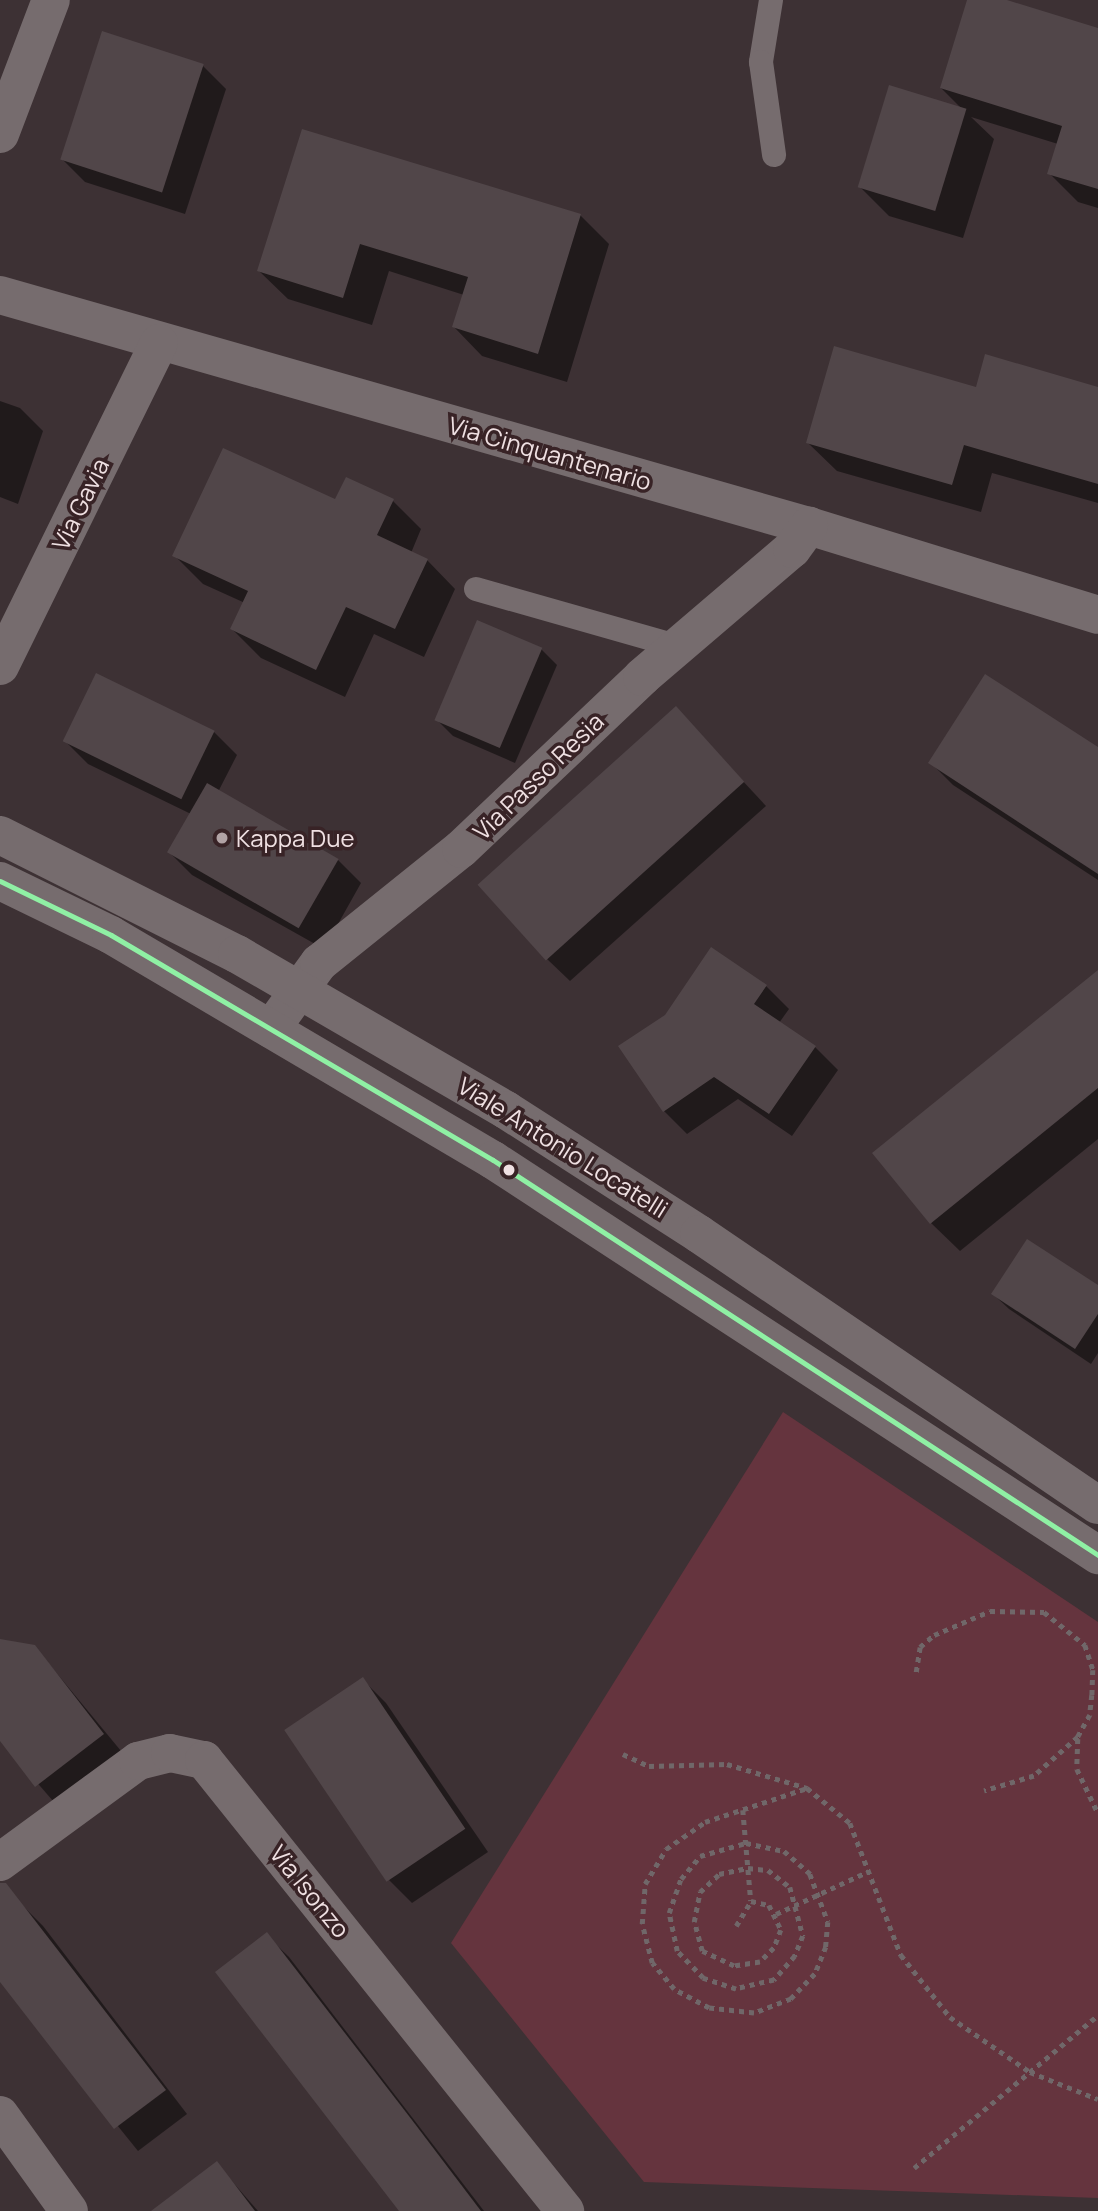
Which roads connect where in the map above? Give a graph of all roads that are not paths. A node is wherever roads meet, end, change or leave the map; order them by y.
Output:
1 (51, 0) edge
2 (771, 0) edge
3 (0, 134) edge
4 (774, 155) dead end
5 (0, 295) edge
6 (159, 342) junction
7 (809, 526) junction
8 (476, 589) dead end
9 (1098, 615) edge
10 (679, 647) junction
11 (0, 666) edge
12 (0, 835) edge
13 (0, 881) edge
14 (299, 988) junction
15 (271, 1029) junction
16 (1098, 1505) edge
17 (1098, 1555) edge
18 (0, 1862) edge
19 (0, 2115) edge
20 (69, 2211) edge
21 (565, 2211) edge

1 - 3 street
2 - 4 lane
5 - 6 street, Via Cinquantenario
6 - 7 street, Via Cinquantenario
6 - 11 street, Via Gavia
7 - 9 street, Via Cinquantenario
7 - 10 street, Via Passo Resia
8 - 10 lane
10 - 14 street, Via Passo Resia
12 - 14 street, Viale Antonio Locatelli
13 - 15 street, Viale Antonio Locatelli
14 - 15 street, Via Passo Resia
14 - 16 street, Viale Antonio Locatelli
15 - 17 street, Viale Antonio Locatelli
18 - 21 street, Via Isonzo
19 - 20 street

